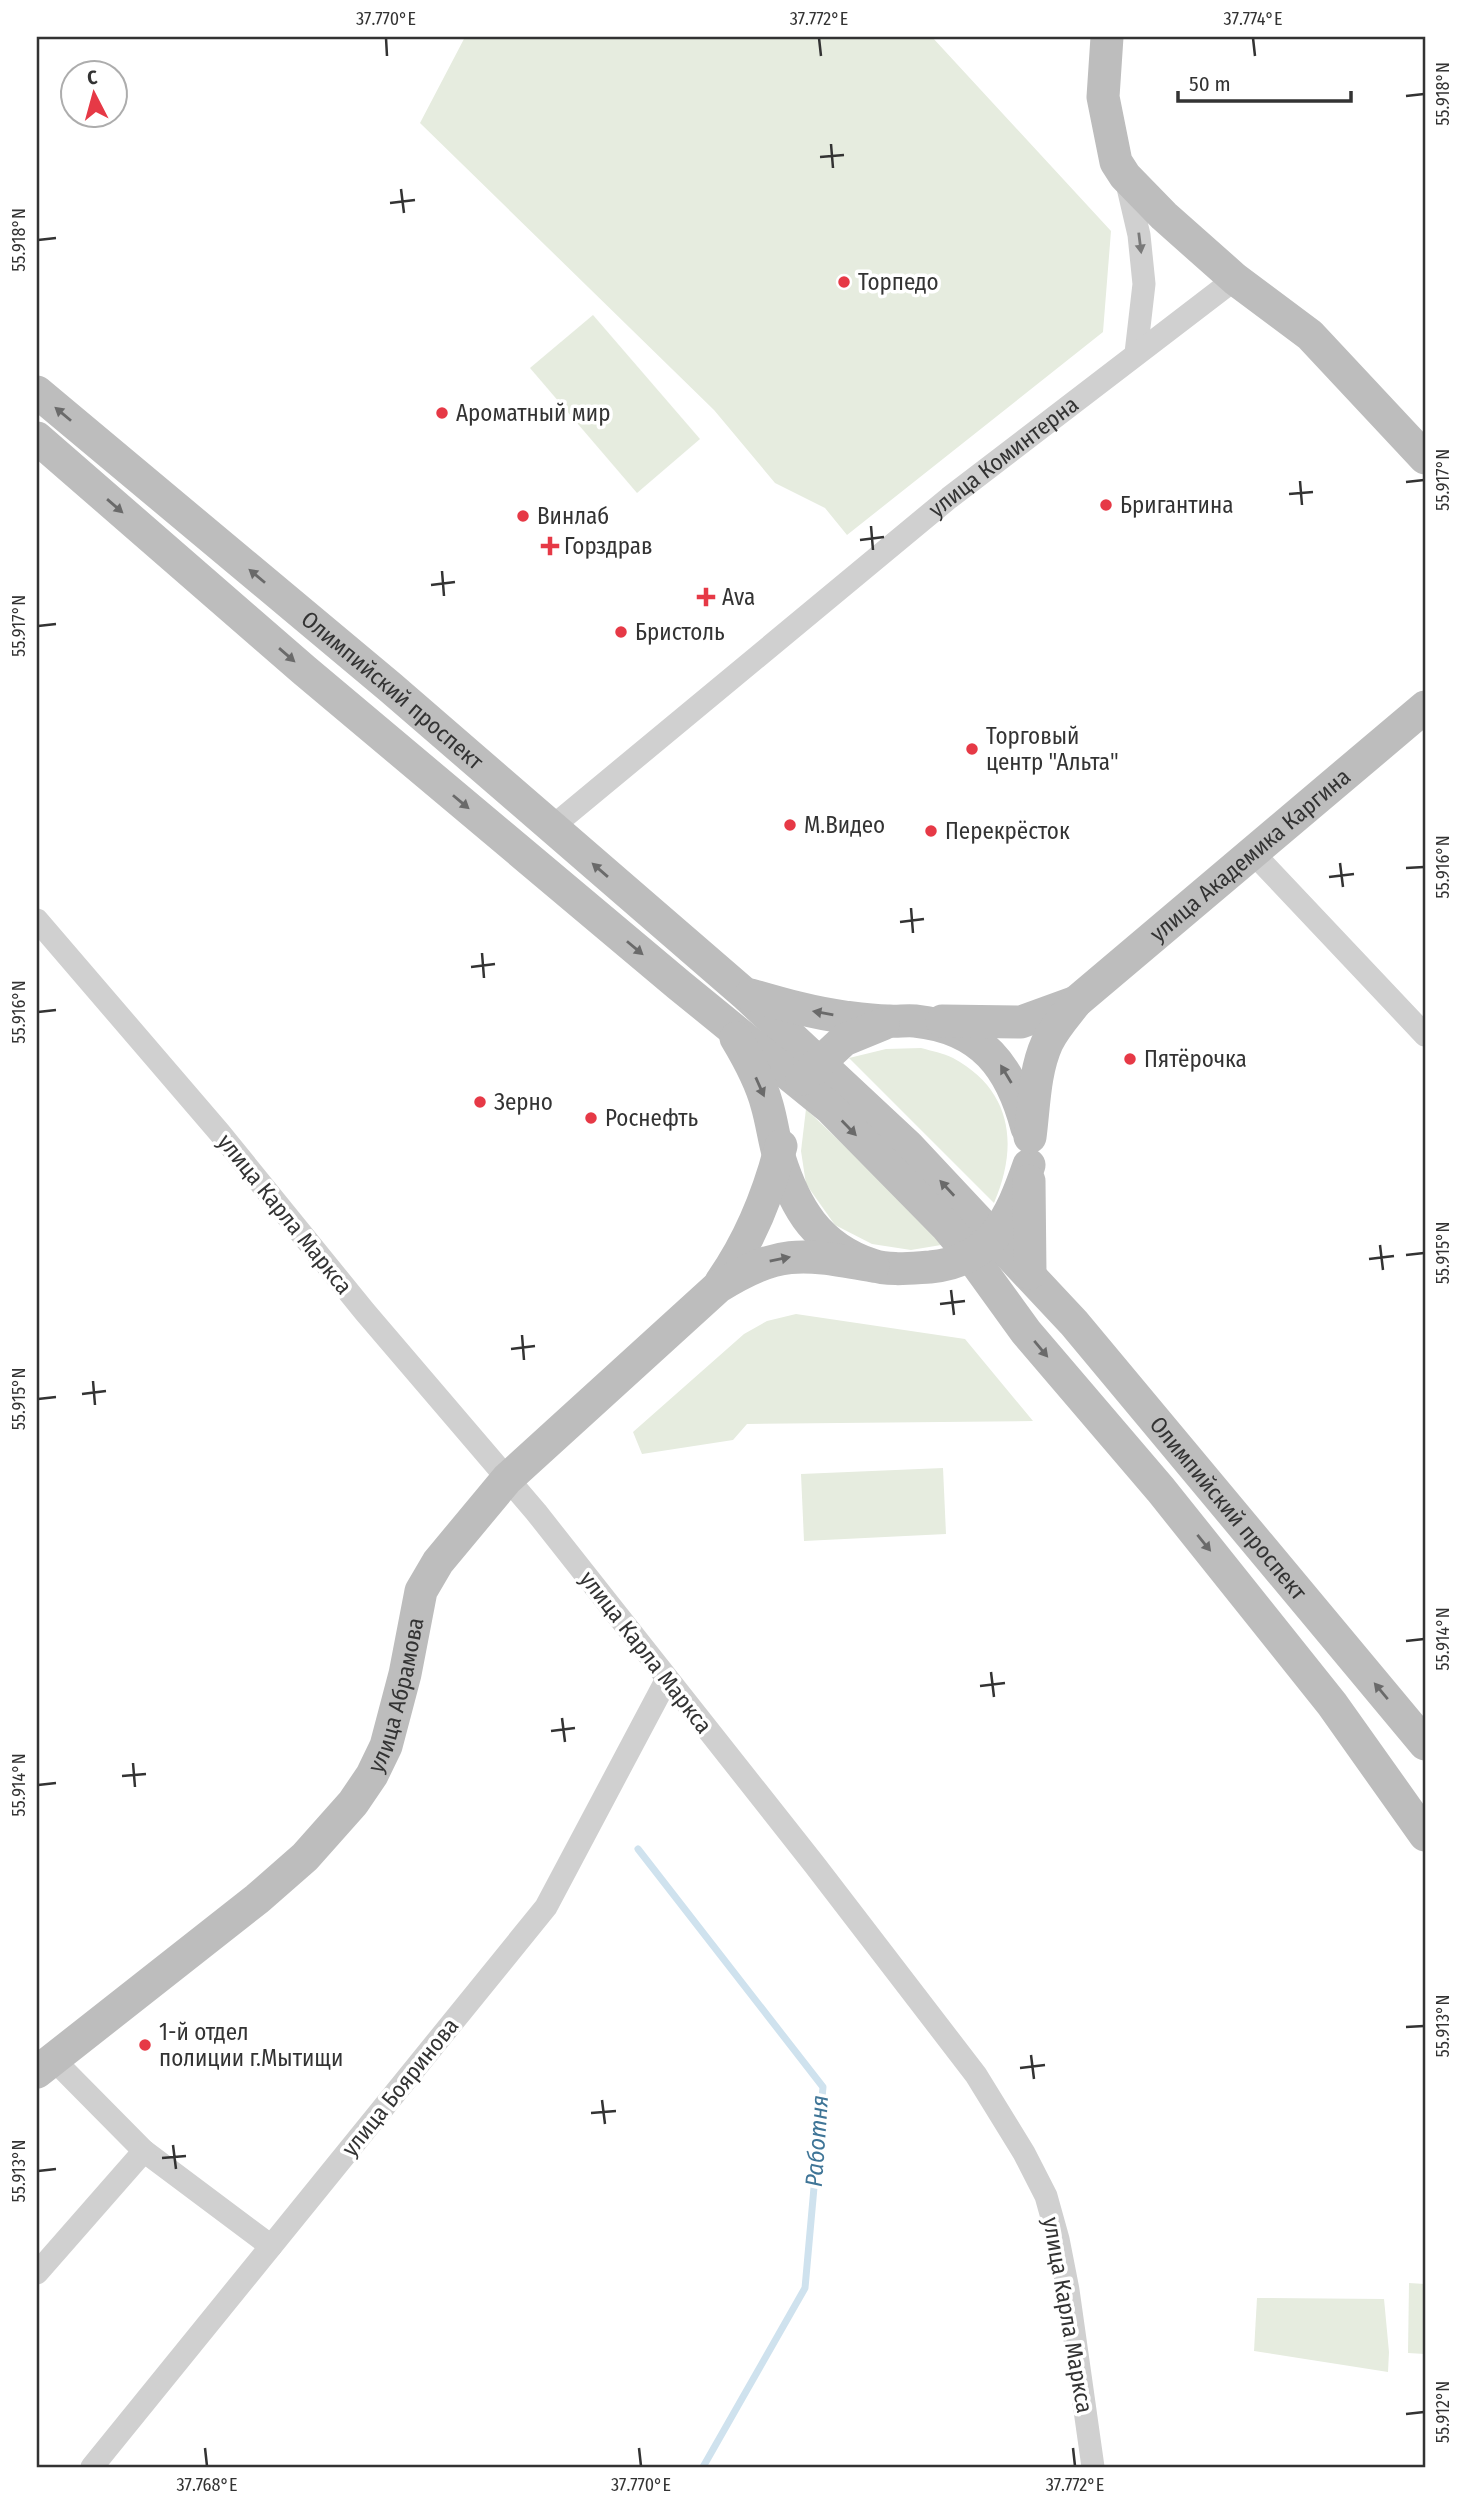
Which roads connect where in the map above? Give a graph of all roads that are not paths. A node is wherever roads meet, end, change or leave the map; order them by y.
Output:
1 (1107, 37) edge
2 (1125, 176) junction
3 (1236, 279) junction
4 (1136, 353) junction
5 (37, 392) edge
6 (37, 438) edge
7 (1425, 458) edge
8 (1425, 707) edge
9 (552, 827) junction
10 (1253, 853) junction
11 (37, 920) edge
12 (745, 994) junction
13 (1076, 1002) junction
14 (903, 1021) junction
15 (729, 1027) junction
16 (1425, 1035) edge
17 (808, 1072) junction
18 (1030, 1151) junction
19 (779, 1155) junction
20 (983, 1247) junction
21 (873, 1266) junction
22 (908, 1269) junction
23 (1030, 1273) junction
24 (718, 1287) junction
25 (998, 1296) junction
26 (508, 1479) junction
27 (667, 1679) junction
28 (1332, 1704) junction
29 (1425, 1744) edge
30 (1425, 1805) edge
31 (1425, 1835) edge
32 (45, 2066) edge
33 (144, 2151) junction
34 (271, 2246) junction
35 (37, 2273) edge
36 (92, 2467) edge
37 (1093, 2467) edge

1 - 2 street
2 - 3 street
2 -> 4 street
3 - 4 street, улица Коминтерна
3 - 7 street
4 - 9 street, улица Коминтерна
9 -> 5 street, Олимпийский проспект
6 -> 15 street, Олимпийский проспект
8 - 10 street, улица Академика Каргина
12 -> 9 street, Олимпийский проспект
10 - 13 street, улица Академика Каргина
10 - 16 street
11 - 26 street, улица Карла Маркса
14 -> 12 street, Олимпийский проспект
12 - 17 street, Олимпийский проспект
13 - 14 street
13 - 18 street
14 - 17 street
18 -> 14 street, Олимпийский проспект
15 - 17 street, Олимпийский проспект
15 -> 19 street, Олимпийский проспект
17 - 19 street
17 - 20 street, Олимпийский проспект
18 - 20 street
18 - 23 street, Олимпийский проспект
19 - 21 street, Олимпийский проспект
19 - 24 street
20 - 22 street, Олимпийский проспект
20 - 23 street, Олимпийский проспект
20 - 25 street, Олимпийский проспект
21 - 22 street, Олимпийский проспект
24 -> 21 street
22 - 25 street, Олимпийский проспект
29 -> 23 street, Олимпийский проспект
24 - 26 street, улица Абрамова
25 -> 28 street, Олимпийский проспект
26 - 27 street, улица Карла Маркса
26 - 32 street, улица Абрамова
27 - 34 street, улица Бояринова
27 - 37 street, улица Карла Маркса
28 - 30 street
28 - 31 street
32 - 33 street
33 - 34 street
33 - 35 street
34 - 36 street, улица Бояринова

